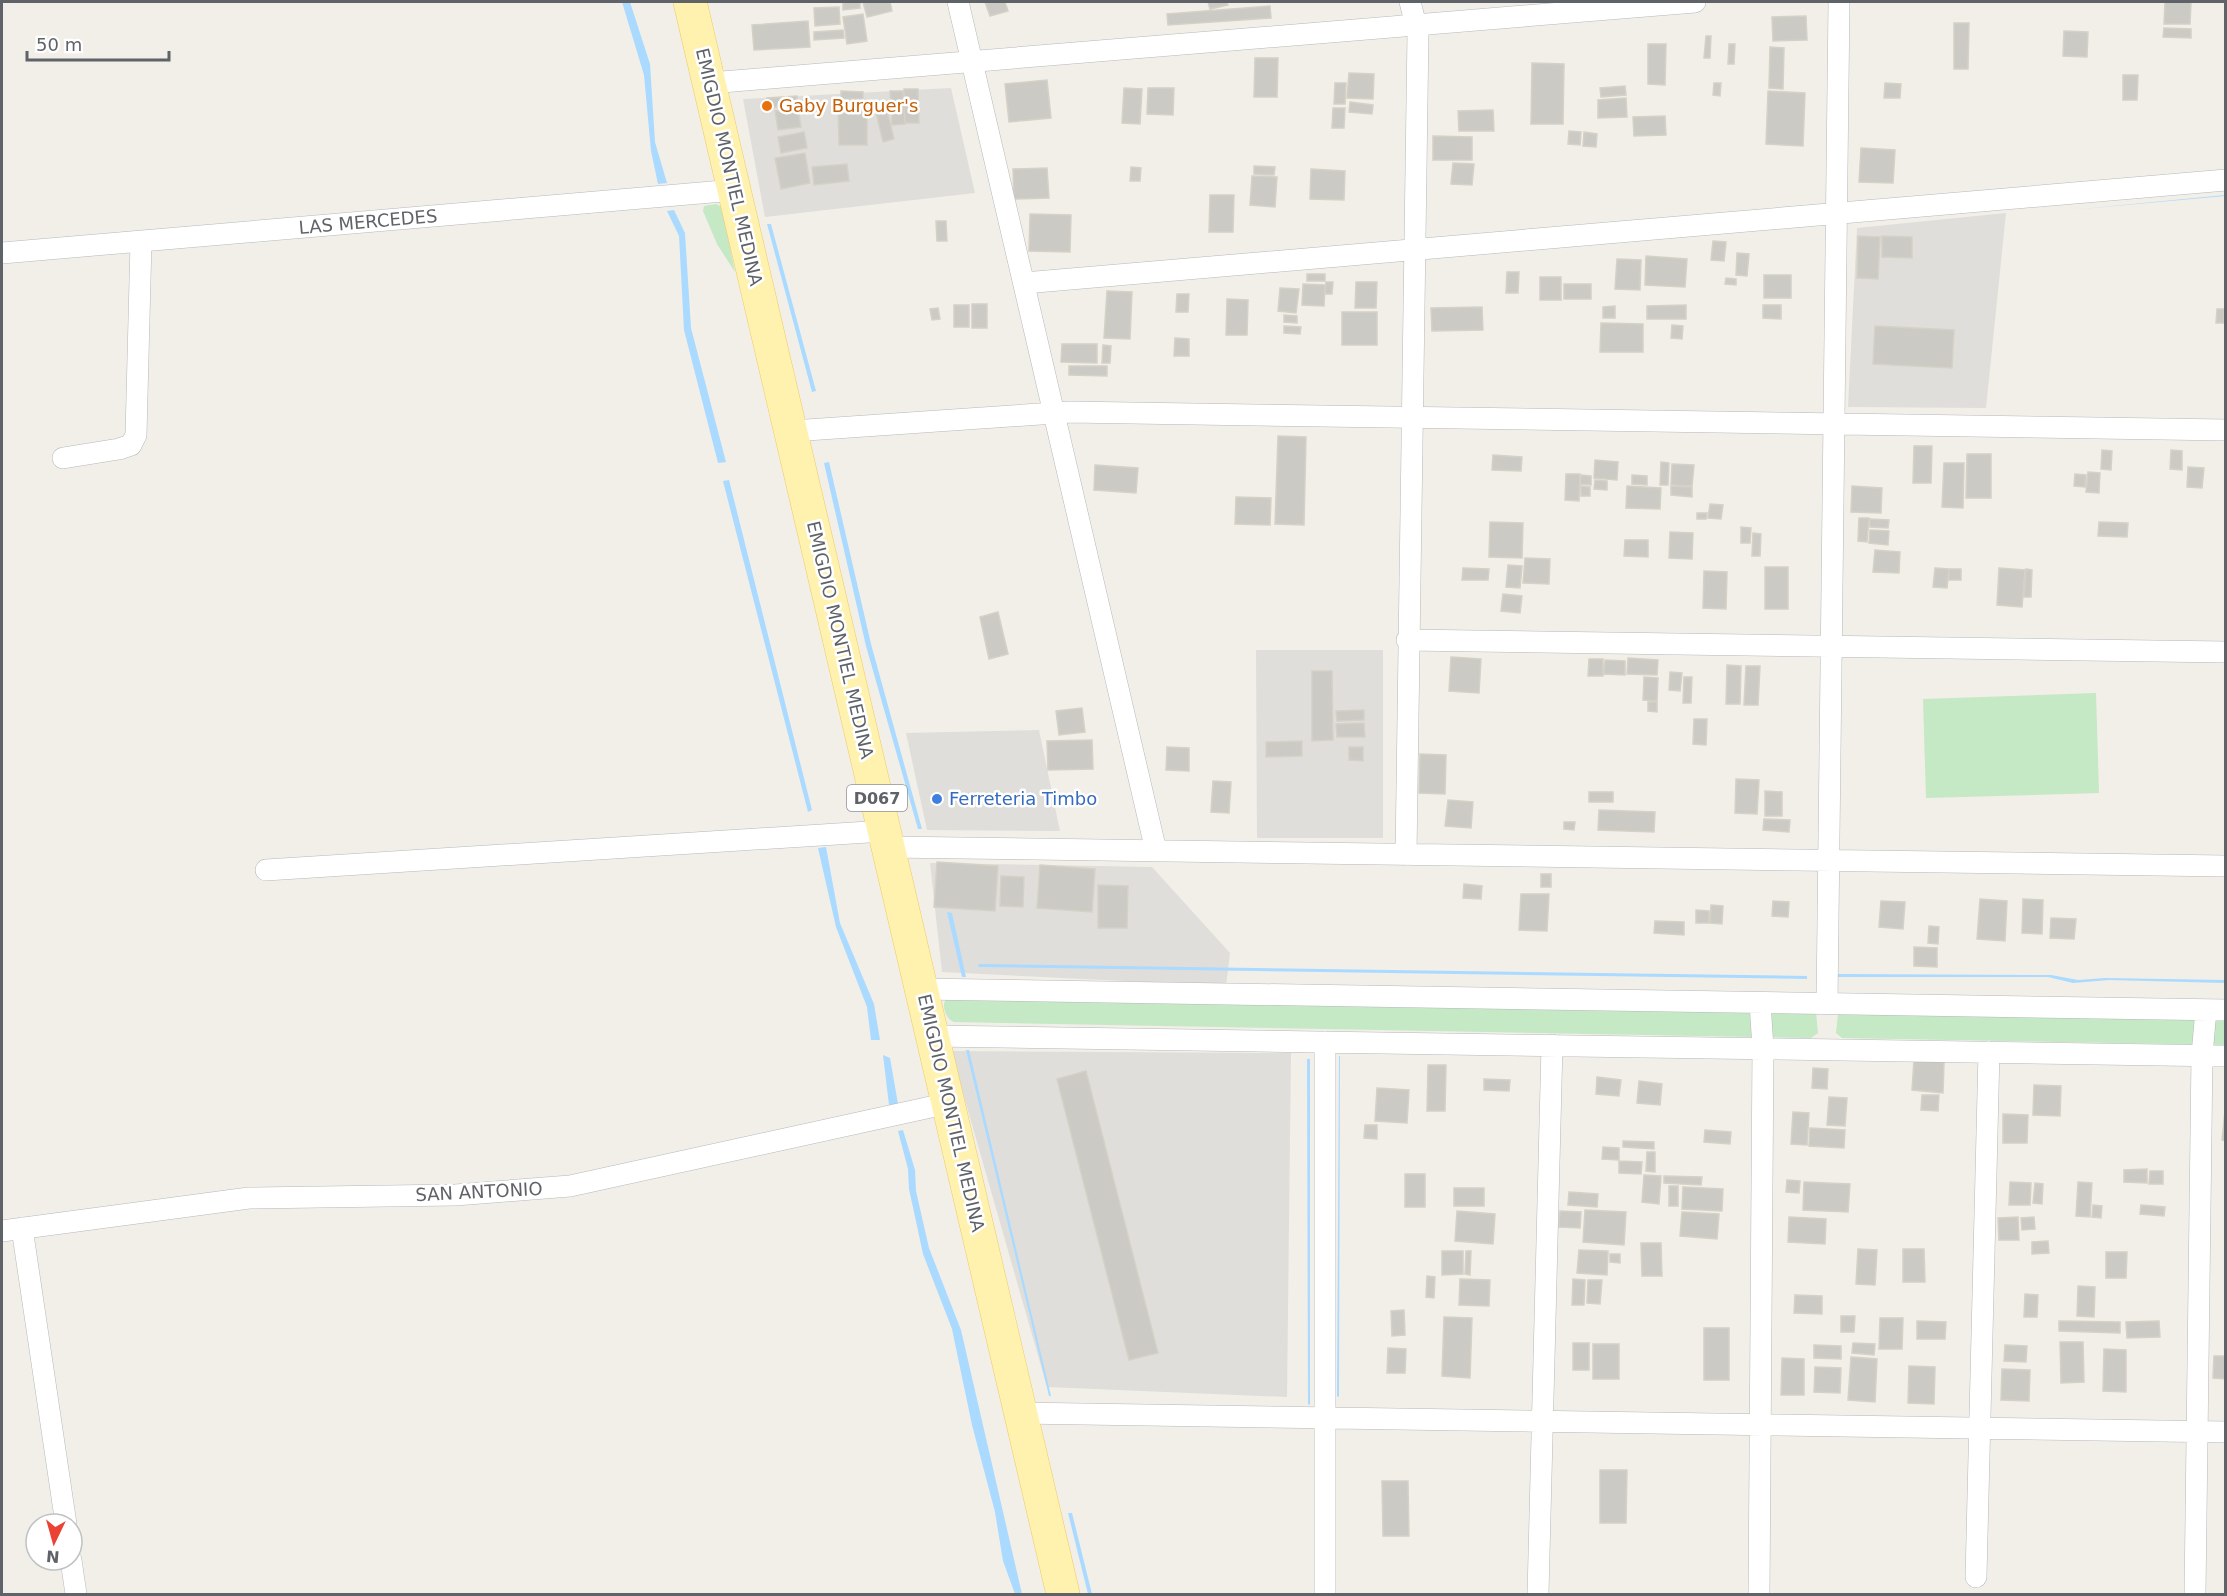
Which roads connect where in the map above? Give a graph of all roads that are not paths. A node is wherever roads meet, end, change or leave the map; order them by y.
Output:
1 (690, 2) edge
2 (958, 2) edge
3 (1410, 2) edge
4 (1695, 2) edge
5 (1839, 2) edge
6 (1416, 25) junction
7 (973, 62) junction
8 (710, 83) junction
9 (2226, 180) edge
10 (735, 190) junction
11 (1838, 213) junction
12 (141, 242) junction
13 (1415, 250) junction
14 (2, 253) edge
15 (1024, 283) junction
16 (1054, 412) junction
17 (1412, 417) junction
18 (1834, 424) junction
19 (2226, 430) edge
20 (792, 431) junction
21 (63, 458) dead end
22 (1407, 640) junction
23 (1832, 646) junction
24 (2226, 652) edge
25 (886, 839) junction
26 (1156, 851) junction
27 (1406, 855) junction
28 (1829, 861) junction
29 (2226, 866) edge
30 (266, 870) dead end
31 (921, 989) junction
32 (1760, 1003) junction
33 (1827, 1004) junction
34 (2216, 1010) edge
35 (932, 1036) junction
36 (1325, 1042) junction
37 (1552, 1045) junction
38 (1762, 1048) junction
39 (1989, 1052) junction
40 (2202, 1055) junction
41 (2226, 1056) edge
42 (949, 1103) junction
43 (12, 1229) edge
44 (1020, 1413) junction
45 (1325, 1418) junction
46 (1542, 1421) junction
47 (1761, 1424) junction
48 (1980, 1428) junction
49 (2197, 1431) junction
50 (2226, 1432) edge
51 (64, 1512) edge
52 (73, 1572) edge
53 (1976, 1577) dead end
54 (76, 1594) edge
55 (1063, 1594) edge
56 (1325, 1594) edge
57 (1538, 1594) edge
58 (1759, 1594) edge
59 (2195, 1594) edge

1 - 8 main road, EMIGDIO MONTIEL MEDINA / D067
2 - 7 street
3 - 6 street
4 - 6 street
5 - 11 street
6 - 7 street
6 - 13 street
7 - 8 street
7 - 15 street
8 - 10 main road, EMIGDIO MONTIEL MEDINA / D067
9 - 11 street
10 - 12 street, LAS MERCEDES
10 - 20 main road, EMIGDIO MONTIEL MEDINA / D067
11 - 13 street
11 - 18 street
12 - 14 street, LAS MERCEDES
12 - 21 street
13 - 15 street
13 - 17 street
15 - 16 street
16 - 17 street
16 - 20 street
16 - 26 street
17 - 18 street
17 - 22 street
18 - 19 street
18 - 23 street
20 - 25 main road, EMIGDIO MONTIEL MEDINA / D067
22 - 23 street
22 - 27 street
23 - 24 street
23 - 28 street
25 - 26 street
25 - 30 street
25 - 31 main road, EMIGDIO MONTIEL MEDINA / D067
26 - 27 street
27 - 28 street
28 - 29 street
28 - 33 street
31 - 32 street
31 - 35 main road, EMIGDIO MONTIEL MEDINA / D067
32 - 33 street
32 - 38 street
33 - 34 street
34 - 40 street
35 - 36 street
35 - 42 main road, EMIGDIO MONTIEL MEDINA / D067
36 - 37 street
36 - 45 street
37 - 38 street
37 - 46 street
38 - 39 street
38 - 47 street
39 - 40 street
39 - 48 street
40 - 41 street
40 - 49 street
42 - 43 street, SAN ANTONIO
42 - 44 main road, EMIGDIO MONTIEL MEDINA / D067
43 - 51 street
44 - 45 street
44 - 55 main road, EMIGDIO MONTIEL MEDINA / D067
45 - 46 street
45 - 56 street
46 - 47 street
46 - 57 street
47 - 48 street
47 - 58 street
48 - 49 street
48 - 53 street
49 - 50 street
49 - 59 street
52 - 54 street

